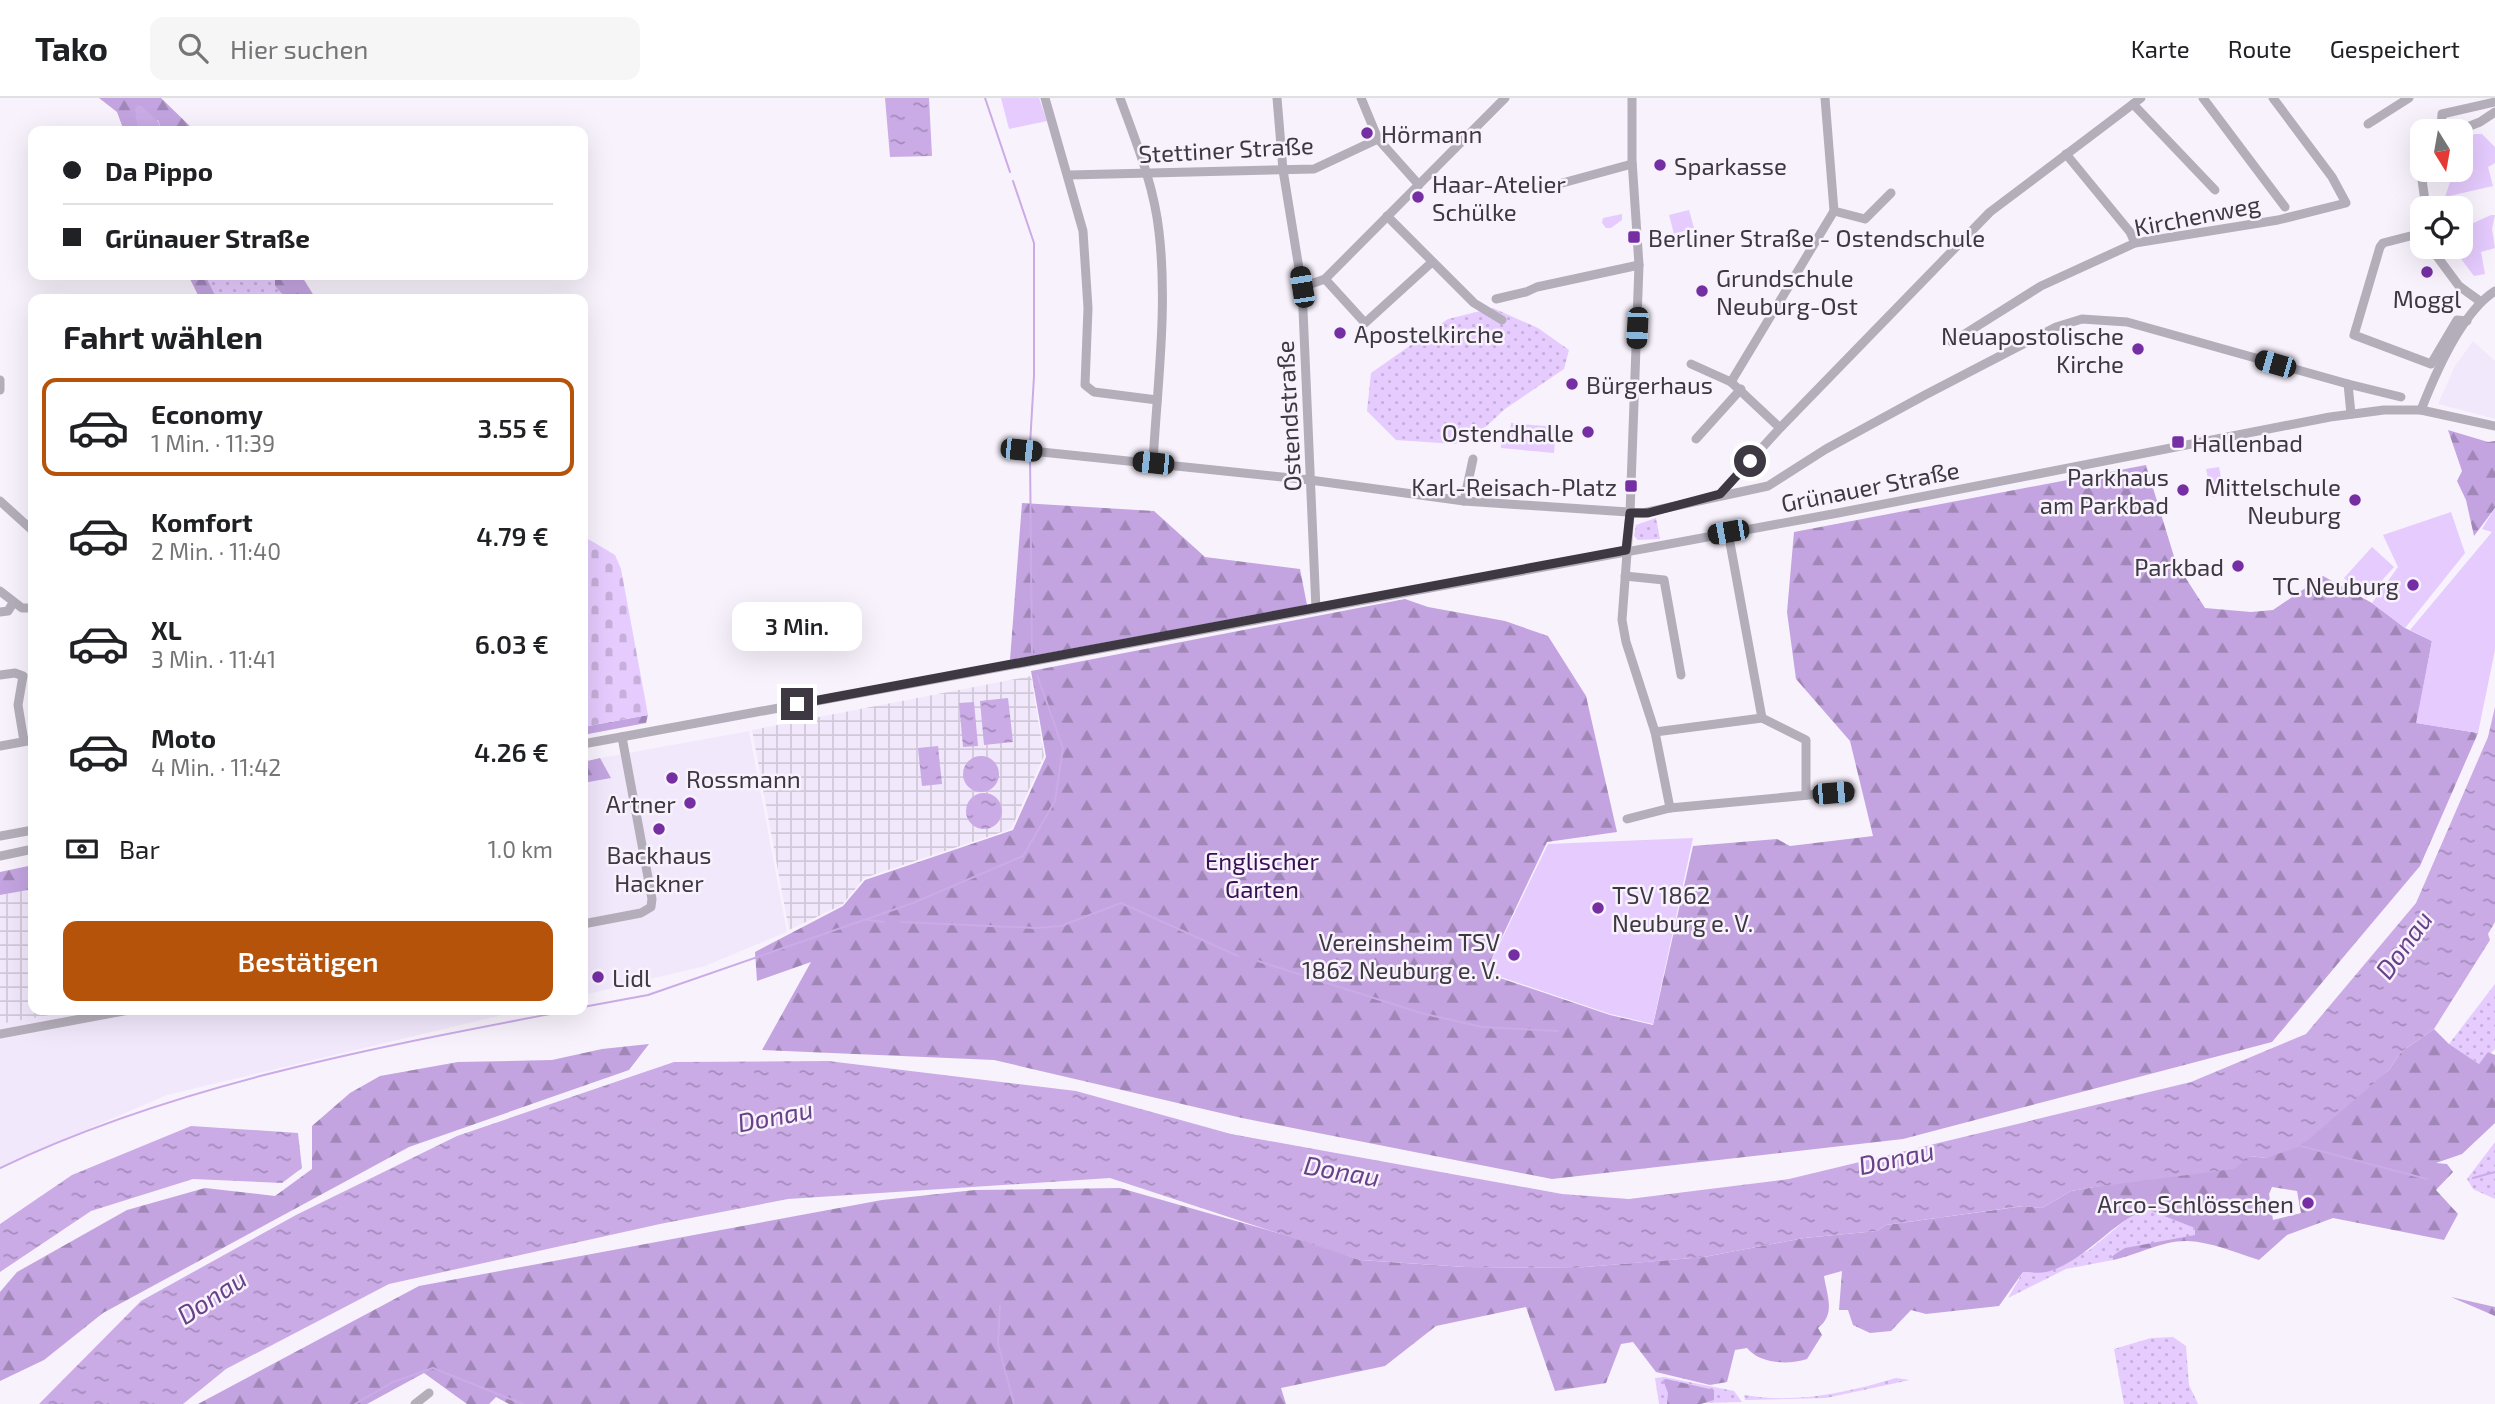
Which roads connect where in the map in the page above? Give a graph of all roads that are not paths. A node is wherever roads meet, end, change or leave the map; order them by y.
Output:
1 (1045, 98) edge
2 (1120, 98) edge
3 (1277, 98) edge
4 (1361, 98) edge
5 (1505, 98) edge
6 (1632, 98) edge
7 (1825, 98) edge
8 (2203, 98) edge
9 (2273, 98) edge
10 (2409, 98) edge
11 (2137, 101) edge
12 (2495, 102) edge
13 (2495, 111) edge
14 (2441, 119) edge
15 (2368, 124) dead end
16 (2473, 125) edge
17 (1378, 139) junction
18 (2066, 154) junction
19 (1632, 164) junction
20 (1283, 170) junction
21 (1148, 173) junction
22 (1069, 175) junction
23 (1419, 185) junction
24 (1544, 188) dead end
25 (2215, 190) dead end
26 (1891, 193) dead end
27 (2285, 207) dead end
28 (1834, 211) junction
29 (1387, 216) junction
30 (2410, 237) edge
31 (2135, 243) junction
32 (2439, 259) edge
33 (1431, 263) junction
34 (1639, 265) junction
35 (1325, 279) junction
36 (1302, 287) junction
37 (2495, 291) edge
38 (1496, 299) dead end
39 (2481, 302) junction
40 (1502, 320) dead end
41 (2467, 321) junction
42 (1952, 342) dead end
43 (1691, 364) dead end
44 (0, 380) edge
45 (1731, 382) junction
46 (2348, 384) junction
47 (1741, 389) junction
48 (0, 390) edge
49 (2401, 397) dead end
50 (1157, 400) junction
51 (2421, 410) junction
52 (2351, 414) junction
53 (2495, 426) edge
54 (1780, 428) junction
55 (1696, 439) dead end
56 (1021, 450) dead end
57 (1473, 459) dead end
58 (1153, 463) junction
59 (1310, 480) junction
60 (1720, 494) junction
61 (0, 501) edge
62 (1464, 501) junction
63 (1630, 513) junction
64 (28, 526) edge
65 (1728, 532) junction
66 (1626, 550) junction
67 (1625, 576) junction
68 (0, 591) edge
69 (13, 603) junction
70 (28, 609) edge
71 (1316, 609) junction
72 (0, 612) edge
73 (1681, 674) dead end
74 (0, 675) edge
75 (1762, 718) junction
76 (1655, 732) junction
77 (622, 737) junction
78 (28, 738) edge
79 (28, 741) edge
80 (588, 743) edge
81 (0, 746) edge
82 (1850, 791) dead end
83 (1806, 795) junction
84 (1670, 808) junction
85 (1627, 820) dead end
86 (28, 831) edge
87 (0, 836) edge
88 (28, 850) edge
89 (0, 856) edge
90 (588, 924) edge
91 (103, 1015) edge
92 (0, 1034) edge
93 (429, 1393) dead end
94 (415, 1404) edge

1 - 22 street
2 - 21 street
3 - 20 street, Ostendstraße
4 - 17 street
5 - 23 street
6 - 19 street
7 - 28 street
8 - 27 street
9 - 31 street, Kirchenweg
10 - 15 street
11 - 18 street
11 - 25 street
12 - 14 street
13 - 16 street
17 - 20 street, Stettiner Straße
17 - 23 street
18 - 31 street
18 - 54 street
19 - 24 street
19 - 34 street
20 - 21 street, Stettiner Straße
20 - 36 street, Ostendstraße
21 - 22 street, Stettiner Straße
21 - 50 street
22 - 50 street
23 - 29 street
26 - 28 street
28 - 45 street
29 - 33 street
29 - 35 street
30 - 41 street
31 - 42 street, Kirchenweg
32 - 39 street
33 - 35 street
33 - 40 street
34 - 38 street
34 - 63 street
35 - 36 street
36 - 59 street, Ostendstraße
37 - 39 street
39 - 41 street
41 - 51 street
43 - 45 street
44 - 48 street
45 - 47 street
46 - 49 street
46 - 52 street
46 - 60 street
47 - 54 street
47 - 55 street
50 - 58 street
51 - 52 street, Grünauer Straße
51 - 53 street, Grünauer Straße
52 - 65 street, Grünauer Straße
54 - 60 street
56 - 58 street
57 - 62 street
58 - 59 street
59 - 62 street
59 - 71 street, Ostendstraße
60 - 63 street
61 - 64 street
62 - 63 street
63 - 66 street
65 - 66 street, Grünauer Straße
65 - 75 street
66 - 67 street
66 - 71 street, Grünauer Straße
67 - 73 street
67 - 76 street
68 - 69 street
69 - 70 street
69 - 72 street
71 - 77 street, Grünauer Straße
74 - 78 street
75 - 76 street
75 - 83 street
76 - 84 street
77 - 80 street, Grünauer Straße
77 - 90 street
79 - 81 street
82 - 83 street
83 - 84 street
84 - 85 street
86 - 87 street
88 - 89 street
91 - 92 street
93 - 94 street

